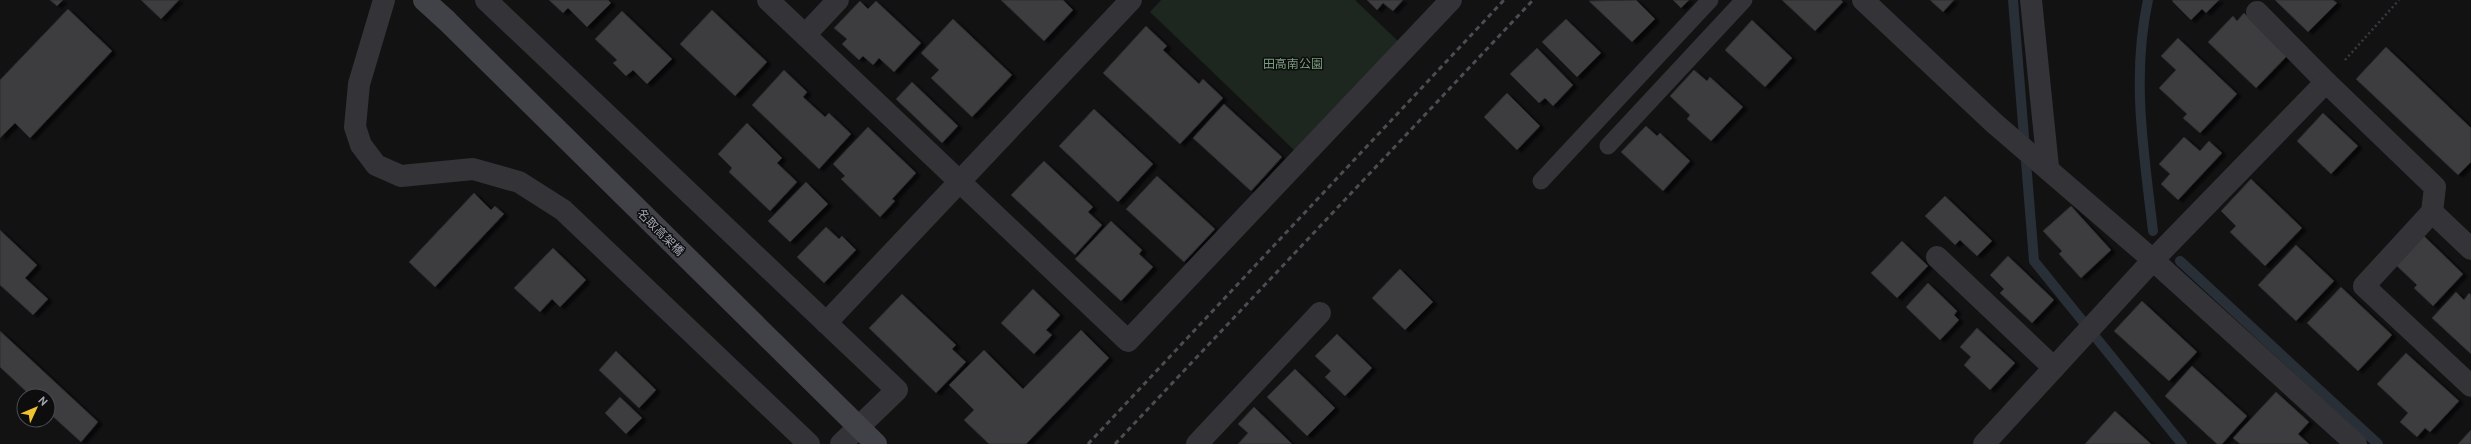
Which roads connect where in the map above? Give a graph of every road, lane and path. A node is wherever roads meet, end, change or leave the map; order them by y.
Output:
1 (384, 0) edge
2 (424, 0) edge
3 (486, 0) edge
4 (768, 0) edge
5 (838, 0) edge
6 (1131, 0) edge
7 (1451, 0) edge
8 (1710, 0) edge
9 (1744, 0) edge
10 (1863, 0) edge
11 (2031, 0) edge
12 (2399, 0) edge
13 (2257, 12) dead end
14 (805, 35) junction
15 (2326, 82) junction
16 (1608, 146) dead end
17 (2048, 167) junction
18 (1541, 181) dead end
19 (960, 182) junction
20 (2432, 212) junction
21 (2471, 249) edge
22 (1938, 256) dead end
23 (2153, 260) junction
24 (1320, 313) dead end
25 (826, 323) junction
26 (2054, 368) junction
27 (2471, 386) edge
28 (809, 444) edge
29 (841, 444) edge
30 (876, 444) edge
31 (1197, 444) edge
32 (1984, 444) edge
33 (2356, 444) edge

1 - 28 street
2 - 30 main road, 名取高架橋, bridge
3 - 25 street
4 - 14 street
5 - 14 street
6 - 19 street
7 - 19 street
8 - 18 lane
9 - 16 lane
10 - 17 street
11 - 17 street
12 - 15 path
13 - 15 street
14 - 19 street
15 - 20 street
15 - 23 street
17 - 23 street
19 - 25 street
20 - 21 street
20 - 27 street
22 - 26 street
23 - 26 street
23 - 33 street
24 - 31 street
25 - 29 street
26 - 32 street

